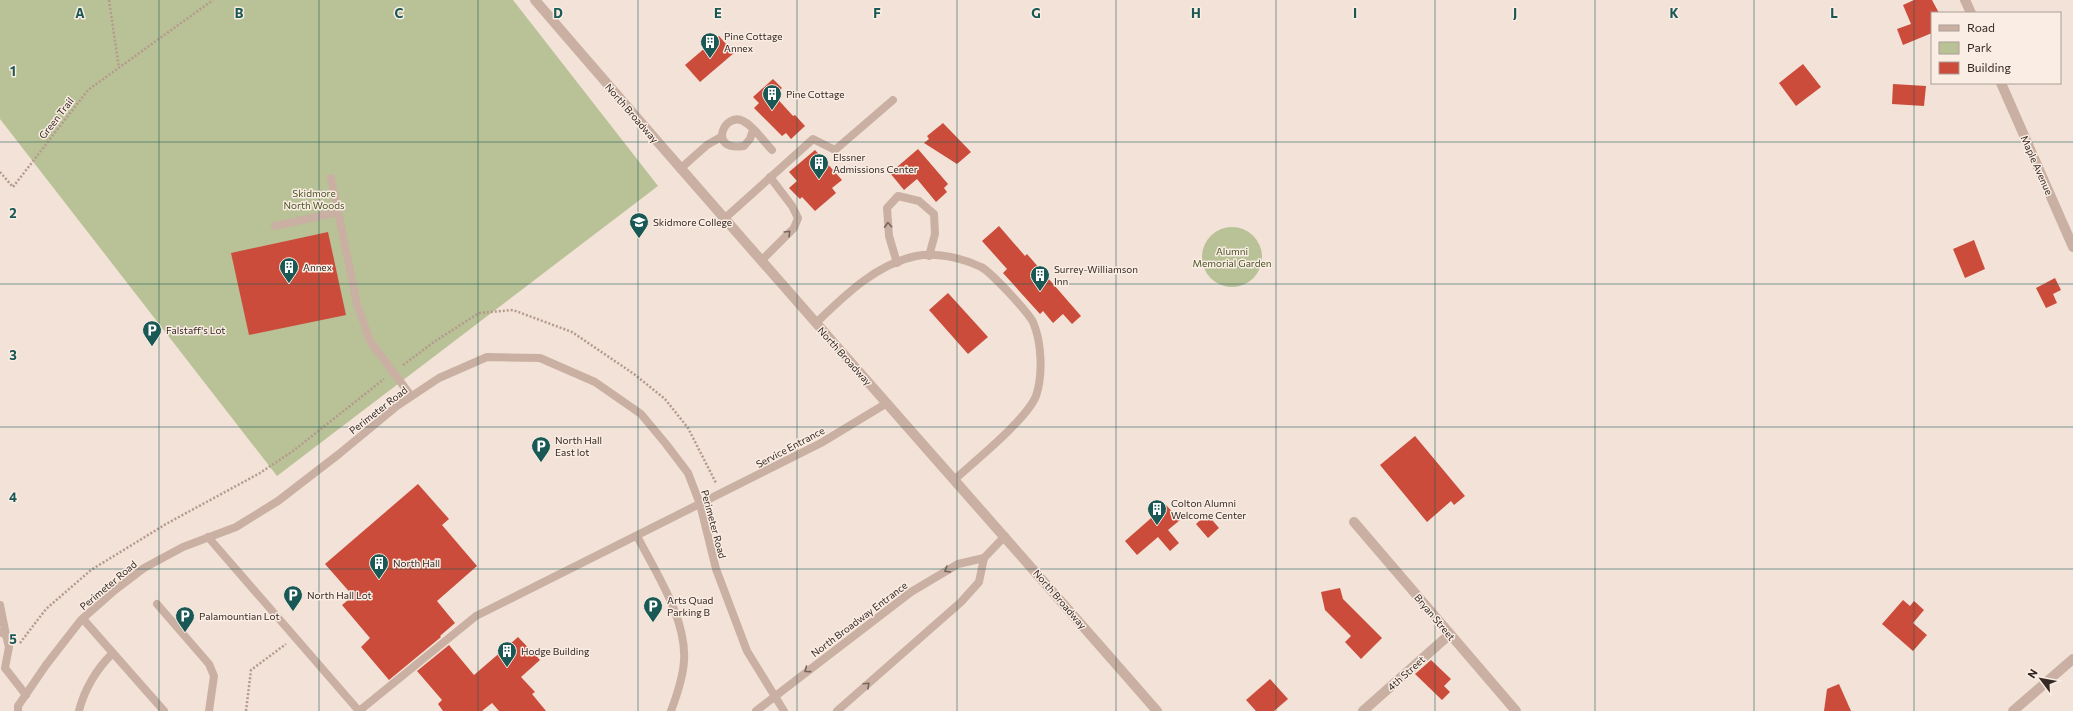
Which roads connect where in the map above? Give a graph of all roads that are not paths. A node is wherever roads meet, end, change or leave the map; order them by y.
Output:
1 (535, 0) edge
2 (1965, 0) edge
3 (1971, 12) edge
4 (2001, 84) edge
5 (893, 100) dead end
6 (753, 130) junction
7 (721, 137) junction
8 (772, 150) dead end
9 (680, 169) junction
10 (770, 177) junction
11 (331, 178) dead end
12 (338, 212) junction
13 (724, 219) junction
14 (275, 226) dead end
15 (2073, 247) edge
16 (929, 256) junction
17 (761, 261) junction
18 (897, 263) junction
19 (816, 323) junction
20 (412, 396) junction
21 (887, 403) junction
22 (955, 479) junction
23 (700, 504) junction
24 (1354, 522) dead end
25 (637, 536) junction
26 (1005, 536) junction
27 (208, 537) junction
28 (984, 558) junction
29 (157, 604) dead end
30 (0, 605) edge
31 (83, 619) junction
32 (3, 634) edge
33 (1449, 635) junction
34 (113, 653) junction
35 (2073, 659) edge
36 (26, 695) junction
37 (774, 695) junction
38 (18, 711) edge
39 (79, 711) edge
40 (164, 711) edge
41 (209, 711) edge
42 (671, 711) edge
43 (756, 711) edge
44 (784, 711) edge
45 (838, 711) edge
46 (1158, 711) edge
47 (1363, 711) edge
48 (1516, 711) edge
49 (2012, 711) edge

1 - 9 street, North Broadway
2 - 3 street
4 - 15 street, Maple Avenue
5 - 10 lane
6 - 7 lane
6 - 7 lane
6 - 8 lane
7 - 9 lane
9 - 13 street, North Broadway
10 - 13 lane
17 -> 10 lane
11 - 12 lane
12 - 14 lane
12 - 20 lane
13 - 17 street, North Broadway
16 - 18 lane
18 -> 16 lane
16 - 22 lane
17 - 19 street, North Broadway
18 - 19 lane
19 - 21 street, North Broadway
20 - 23 lane, Perimeter Road
20 - 27 lane, Perimeter Road
21 - 22 street, North Broadway
21 - 23 lane, Service Entrance
22 - 26 street, North Broadway
23 - 25 lane, Service Entrance
23 - 37 lane, Perimeter Road
24 - 33 street, Bryan Street
25 - 27 lane, Service Entrance
25 - 42 lane
26 - 28 lane
26 - 46 street, North Broadway
27 - 31 lane, Perimeter Road
28 -> 37 lane, North Broadway Entrance
45 -> 28 lane
29 - 41 lane
30 - 32 lane
31 - 34 lane
31 - 36 lane, Perimeter Road
32 - 36 lane
33 - 47 street, 4th Street
33 - 48 street, Bryan Street
34 - 39 lane
34 - 40 lane
35 - 49 street
36 - 38 lane, Perimeter Road
37 - 43 lane, North Broadway Entrance
37 - 44 lane, Perimeter Road

